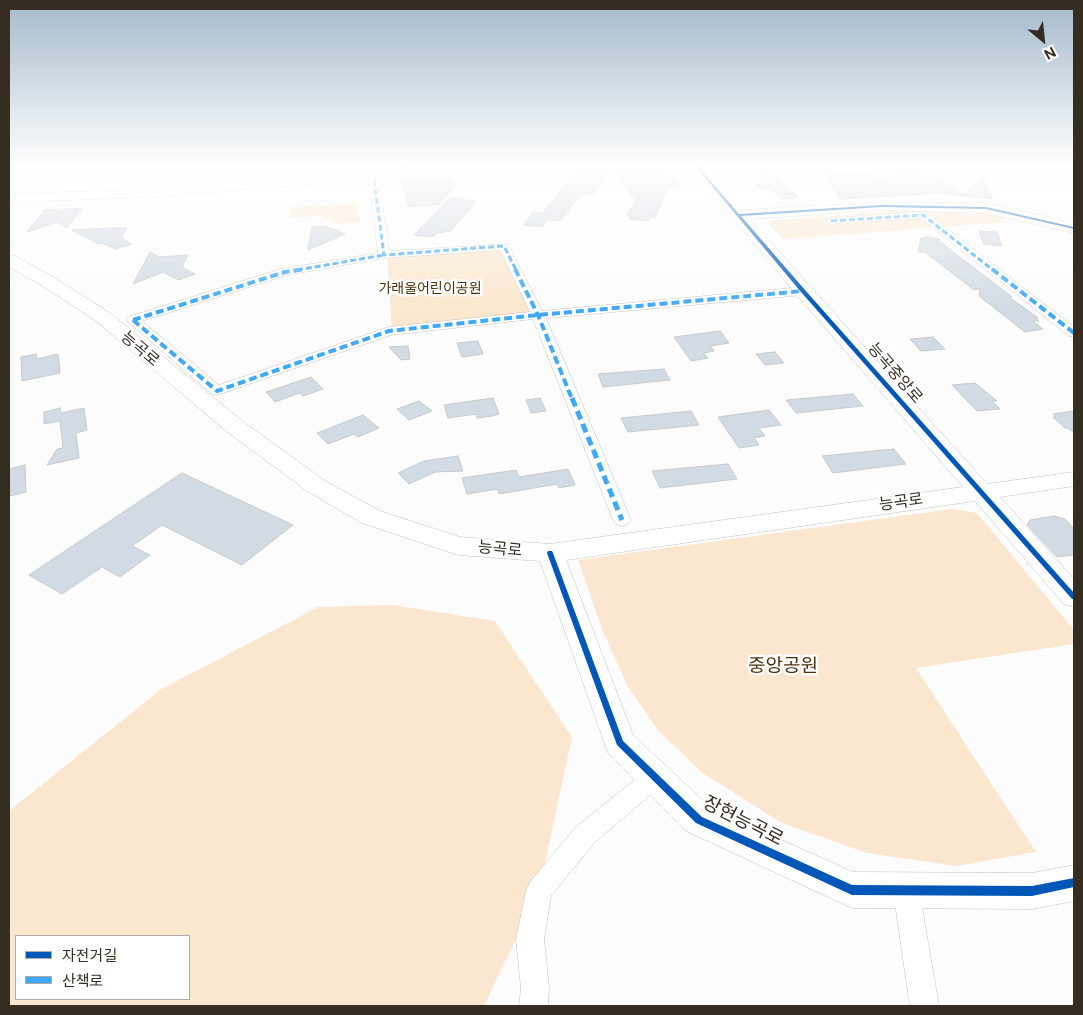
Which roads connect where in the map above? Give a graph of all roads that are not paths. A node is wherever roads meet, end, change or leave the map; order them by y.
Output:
1 (378, 213) edge
2 (764, 213) edge
3 (1010, 213) edge
4 (738, 215) joint
5 (831, 221) dead end
6 (1074, 228) edge
7 (384, 255) junction
8 (9, 260) edge
9 (803, 291) junction
10 (538, 315) junction
11 (1074, 333) edge
12 (1074, 479) edge
13 (980, 491) junction
14 (622, 520) dead end
15 (550, 553) junction
16 (1074, 598) edge
17 (655, 777) junction
18 (1074, 883) edge
19 (906, 890) junction
20 (533, 1006) edge
21 (925, 1006) edge

1 - 7 street
2 - 4 street
3 - 6 street
4 - 9 street, 능곡중앙로
5 - 11 street
7 - 10 street
7 - 10 street
8 - 15 street, 능곡로
9 - 10 street
9 - 13 street, 능곡중앙로
10 - 14 street
12 - 13 street, 능곡로
13 - 15 street, 능곡로
13 - 16 street, 능곡중앙로
15 - 17 street, 장현능곡로
17 - 19 street, 장현능곡로
17 - 20 street
18 - 19 street, 장현능곡로
19 - 21 street

